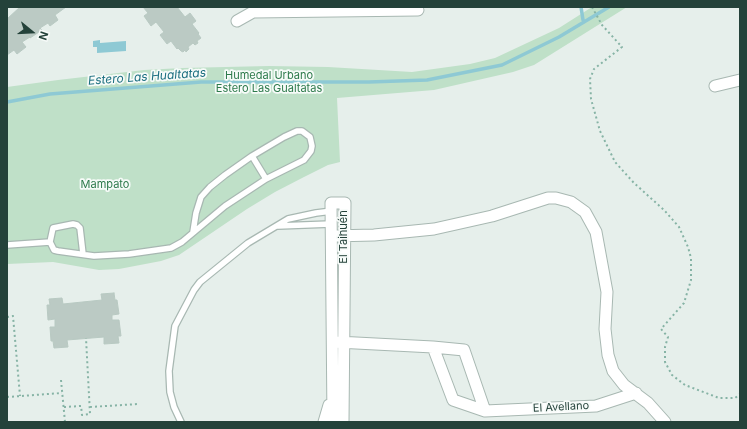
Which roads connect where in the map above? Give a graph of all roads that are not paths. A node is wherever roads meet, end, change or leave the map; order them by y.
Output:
1 (308, 8) edge
2 (418, 10) dead end
3 (236, 21) dead end
4 (740, 80) edge
5 (715, 86) dead end
6 (252, 156) junction
7 (266, 179) junction
8 (332, 211) junction
9 (332, 224) junction
10 (278, 226) junction
11 (193, 232) junction
12 (332, 236) junction
13 (344, 236) junction
14 (50, 242) junction
15 (7, 245) edge
16 (83, 254) junction
17 (332, 342) junction
18 (344, 342) junction
19 (433, 347) junction
20 (332, 388) junction
21 (636, 393) junction
22 (485, 411) junction
23 (181, 422) edge
24 (324, 422) edge
25 (333, 422) edge
26 (343, 422) edge
27 (665, 422) edge

1 - 2 street
1 - 3 street
4 - 5 street
6 - 7 lane
6 - 7 lane
6 - 11 lane
7 - 11 lane
8 - 9 street, El Taihuén
8 - 10 lane
8 - 13 street, El Taihuén
9 - 10 lane
9 - 12 street, El Taihuén
10 - 23 lane
11 - 16 lane
12 - 13 street
12 - 17 street, El Taihuén
13 - 18 street, El Taihuén
13 - 21 street
14 - 15 lane
14 - 16 lane
14 - 16 lane
17 - 18 street
17 - 20 street, El Taihuén
18 - 19 street
18 - 26 street, El Taihuén
19 - 22 street, El Avellano
19 - 22 street
20 - 24 street, El Taihuén
20 - 25 street, El Taihuén
21 - 22 street, El Avellano
21 - 27 street

